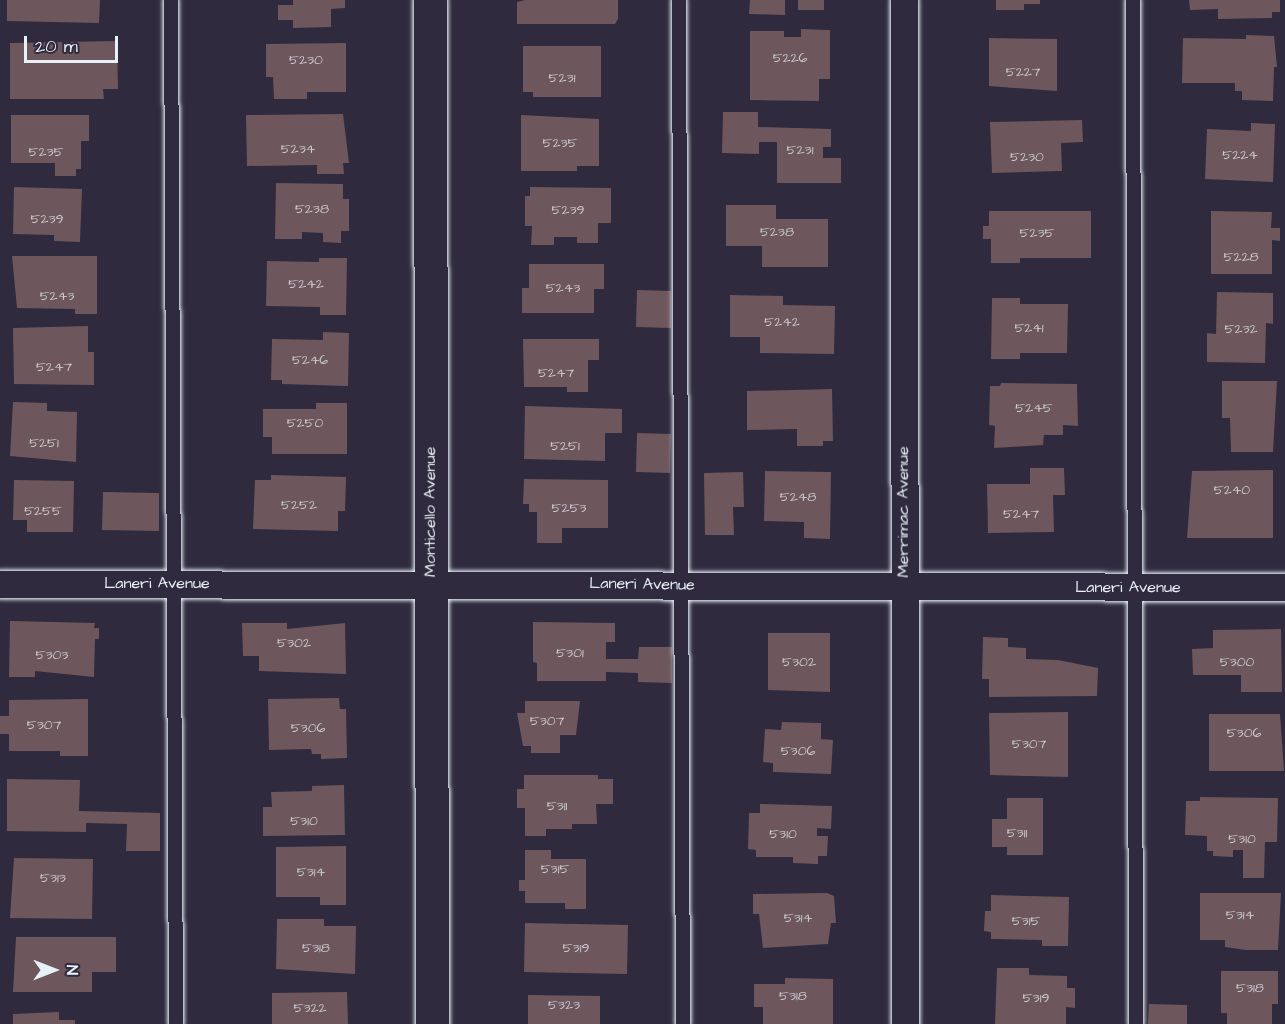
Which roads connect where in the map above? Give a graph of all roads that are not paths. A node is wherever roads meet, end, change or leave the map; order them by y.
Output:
1 (171, 0) edge
2 (430, 0) edge
3 (679, 0) edge
4 (904, 0) edge
5 (1133, 0) edge
6 (430, 582) junction
7 (174, 583) junction
8 (0, 584) edge
9 (681, 585) junction
10 (902, 587) junction
11 (1135, 587) junction
12 (1285, 587) edge
13 (176, 1024) edge
14 (432, 1024) edge
15 (683, 1024) edge
16 (905, 1024) edge
17 (1136, 1024) edge

1 - 7 lane
2 - 6 street, Monticello Avenue
3 - 9 lane
4 - 10 street, Merrimac Avenue
5 - 11 lane
6 - 7 street, Laneri Avenue
6 - 9 street, Laneri Avenue
6 - 14 street, Monticello Avenue
7 - 8 street, Laneri Avenue
7 - 13 lane
9 - 10 street, Laneri Avenue
9 - 15 lane
10 - 11 street, Laneri Avenue
10 - 16 street, Merrimac Avenue
11 - 12 street, Laneri Avenue
11 - 17 lane

